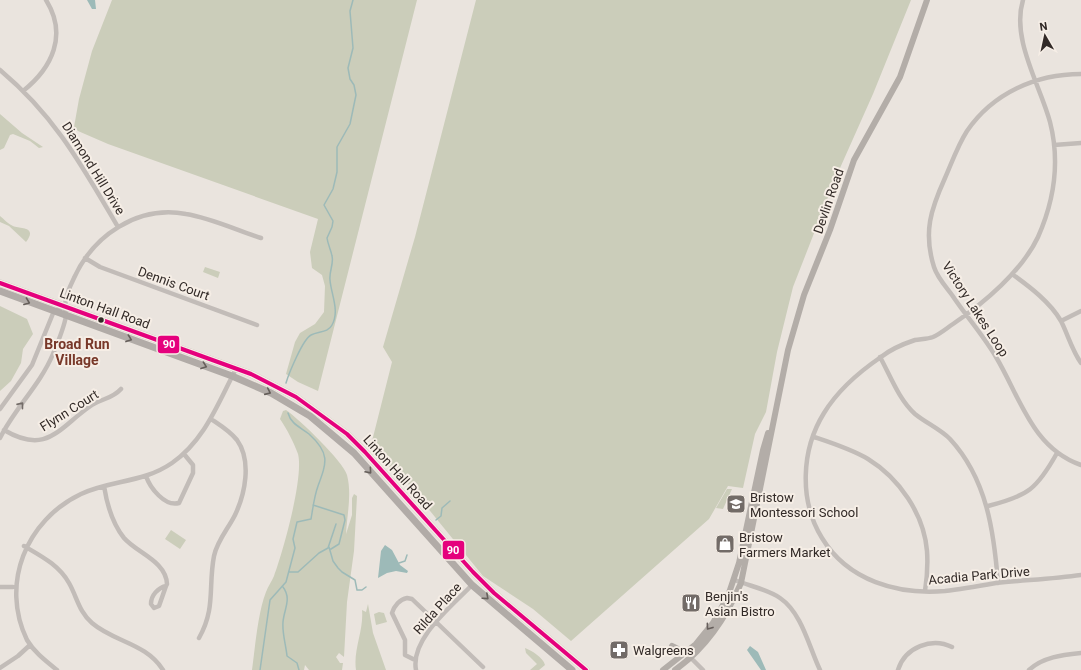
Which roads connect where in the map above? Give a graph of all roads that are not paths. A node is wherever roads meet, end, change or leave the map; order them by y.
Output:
1 (46, 0) edge
2 (927, 0) edge
3 (1023, 0) edge
4 (0, 70) edge
5 (1081, 74) edge
6 (1036, 80) junction
7 (23, 91) junction
8 (1081, 143) edge
9 (1054, 145) junction
10 (118, 227) junction
11 (260, 238) dead end
12 (85, 258) junction
13 (1012, 274) junction
14 (0, 283) edge
15 (0, 291) edge
16 (65, 306) junction
17 (1081, 311) edge
18 (54, 312) junction
19 (966, 315) junction
20 (66, 316) junction
21 (1061, 321) junction
22 (257, 325) dead end
23 (880, 357) junction
24 (1081, 363) edge
25 (236, 369) junction
26 (232, 376) junction
27 (121, 389) dead end
28 (0, 409) edge
29 (211, 419) junction
30 (4, 430) junction
31 (814, 437) junction
32 (0, 438) edge
33 (1057, 453) junction
34 (184, 454) junction
35 (1081, 465) edge
36 (146, 476) junction
37 (104, 486) junction
38 (988, 506) junction
39 (24, 546) junction
40 (1081, 575) edge
41 (738, 582) junction
42 (998, 583) junction
43 (472, 585) junction
44 (166, 586) junction
45 (0, 587) edge
46 (13, 587) junction
47 (925, 591) junction
48 (436, 623) junction
49 (200, 638) dead end
50 (30, 645) junction
51 (952, 647) dead end
52 (689, 650) junction
53 (1081, 653) edge
54 (691, 658) junction
55 (415, 660) junction
56 (483, 667) dead end
57 (674, 667) edge
58 (0, 668) edge
59 (57, 670) edge
60 (163, 670) edge
61 (416, 670) edge
62 (572, 670) edge
63 (586, 670) edge
64 (663, 670) edge
65 (702, 670) edge
66 (820, 670) edge
67 (898, 670) edge
68 (1029, 670) edge

1 - 7 street
2 - 41 main road, Devlin Road
3 - 6 street, Acadia Park Drive
4 - 7 street, Diamond Hill Drive
5 - 6 street, Victory Lakes Loop
6 - 9 street, Acadia Park Drive
6 - 19 street, Victory Lakes Loop
7 - 10 street, Diamond Hill Drive
8 - 9 street
9 - 13 street, Acadia Park Drive
10 - 11 street
10 - 12 street
12 - 16 street
12 - 22 street, Dennis Court
13 - 19 street, Acadia Park Drive
13 - 21 street
14 - 16 main road, Linton Hall Road
15 -> 18 main road, Linton Hall Road
16 - 18 street
16 - 20 street
16 - 25 main road, Linton Hall Road
17 - 21 street
18 - 20 main road, Linton Hall Road
18 - 28 street
19 - 23 street, Acadia Park Drive
19 - 33 street, Victory Lakes Loop
20 -> 26 main road, Linton Hall Road
30 -> 20 street
21 - 24 street
23 - 31 street, Acadia Park Drive
23 - 38 street
25 - 26 street
25 - 63 main road, Linton Hall Road
26 - 29 street
26 -> 43 main road, Linton Hall Road
27 - 30 street, Flynn Court
29 - 34 street
29 - 49 street
30 - 32 street
31 - 47 street
31 - 47 street, Acadia Park Drive
33 - 35 street, Victory Lakes Loop
33 - 38 street
34 - 36 street
34 - 36 street
36 - 37 street
37 - 39 street
37 - 44 street
38 - 42 street
39 - 46 street
39 - 60 street
40 - 42 street, Acadia Park Drive
41 -> 52 main road, Devlin Road
41 - 54 main road, Devlin Road
41 - 66 street
42 - 47 street, Acadia Park Drive
43 - 48 street, Rilda Place
43 -> 62 main road, Linton Hall Road
44 - 44 street
45 - 46 street
46 - 50 street
48 - 55 street, Rilda Place
48 - 55 street
48 - 56 street
50 - 58 street
50 - 59 street
51 - 67 street
52 - 57 main road, Devlin Road
52 - 57 main road
53 - 68 street
54 - 57 main road, Devlin Road
54 - 65 street
55 - 61 street, Rilda Place
57 - 64 main road, Devlin Road

